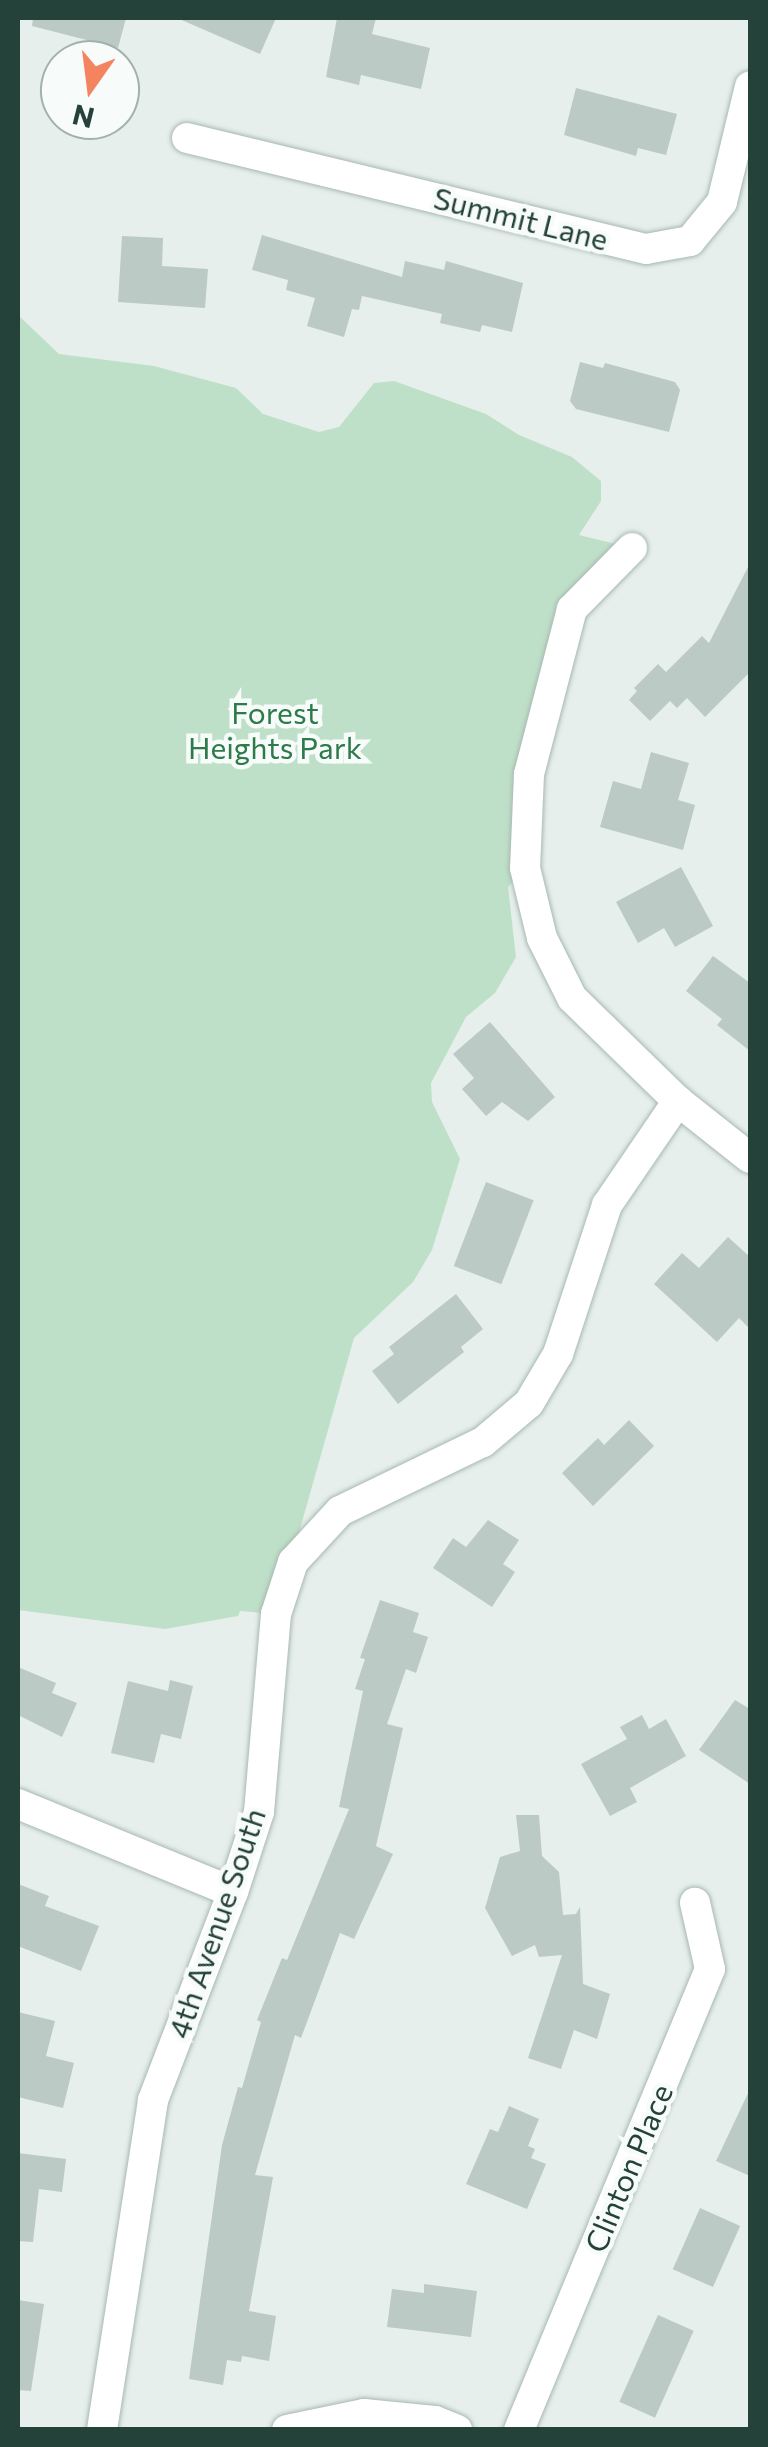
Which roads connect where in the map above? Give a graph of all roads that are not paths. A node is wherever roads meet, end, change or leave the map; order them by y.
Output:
1 (750, 86) edge
2 (186, 138) dead end
3 (632, 548) dead end
4 (678, 1100) junction
5 (750, 1158) edge
6 (18, 1804) edge
7 (233, 1892) junction
8 (695, 1903) dead end
9 (102, 2430) edge
10 (288, 2430) edge
11 (457, 2430) edge
12 (519, 2430) edge

1 - 2 street, Summit Lane
3 - 4 street
4 - 5 street
4 - 7 street, 4th Avenue South
6 - 7 street
7 - 9 street, 4th Avenue South
8 - 12 street, Clinton Place
10 - 11 street

